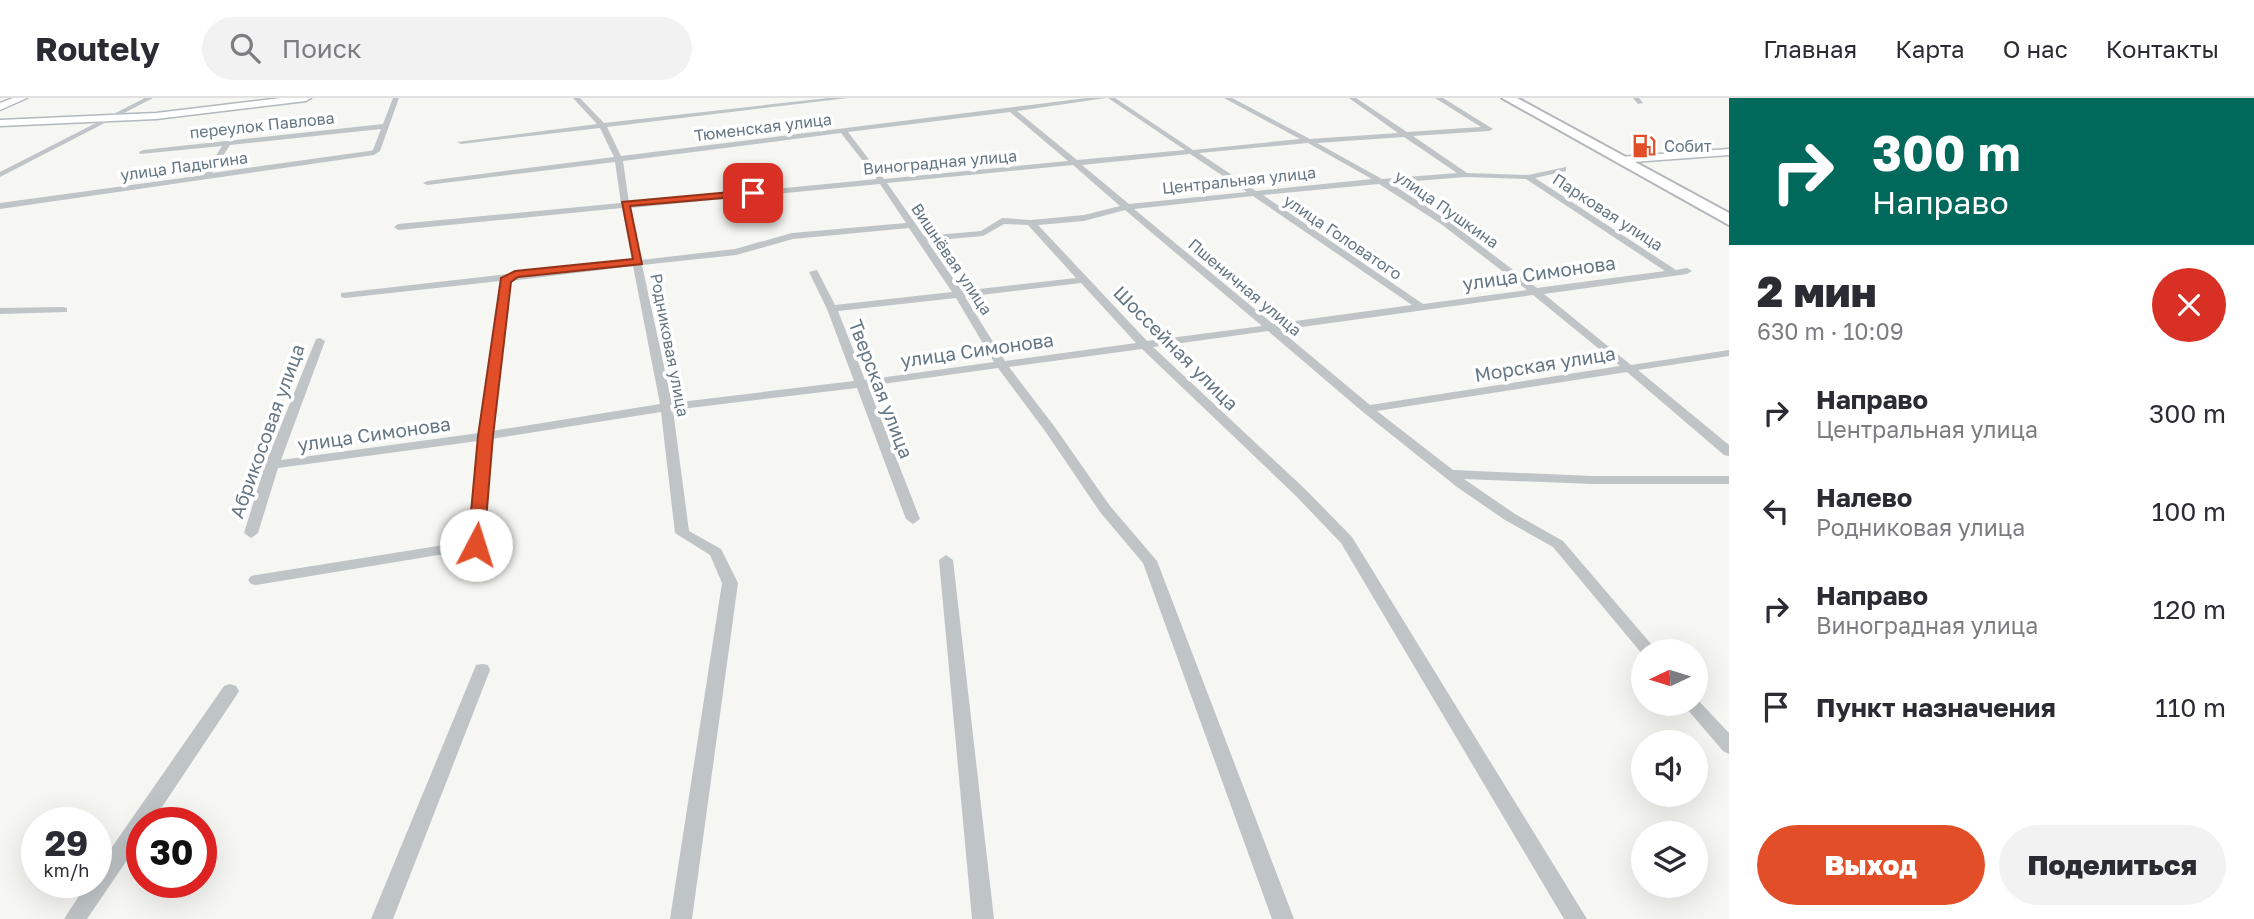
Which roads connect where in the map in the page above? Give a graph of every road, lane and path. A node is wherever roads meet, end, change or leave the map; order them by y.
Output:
1 (22, 98) edge
2 (150, 98) edge
3 (306, 98) edge
4 (396, 98) edge
5 (576, 98) edge
6 (845, 98) edge
7 (1103, 98) edge
8 (1111, 98) edge
9 (1227, 98) edge
10 (1352, 98) edge
11 (1438, 98) edge
12 (1508, 98) edge
13 (807, 100) edge
14 (0, 107) edge
15 (1012, 110) junction
16 (111, 118) junction
17 (0, 123) edge
18 (385, 126) junction
19 (603, 126) junction
20 (843, 131) junction
21 (1401, 134) junction
22 (1307, 141) junction
23 (461, 142) dead end
24 (227, 143) junction
25 (143, 152) dead end
26 (1189, 152) junction
27 (1729, 152) edge
28 (620, 159) junction
29 (1619, 159) junction
30 (1074, 163) junction
31 (1563, 169) dead end
32 (0, 174) edge
33 (1466, 176) junction
34 (206, 177) junction
35 (1528, 177) junction
36 (882, 181) junction
37 (1381, 181) junction
38 (427, 183) dead end
39 (1255, 194) junction
40 (625, 204) junction
41 (0, 206) edge
42 (1125, 207) junction
43 (1729, 220) edge
44 (1031, 223) junction
45 (910, 225) junction
46 (398, 227) dead end
47 (921, 239) junction
48 (639, 262) junction
49 (1687, 271) dead end
50 (814, 272) dead end
51 (1673, 272) junction
52 (515, 274) junction
53 (1084, 280) junction
54 (1532, 291) junction
55 (958, 293) junction
56 (345, 295) dead end
57 (1419, 306) junction
58 (832, 309) junction
59 (63, 310) dead end
60 (0, 311) edge
61 (1267, 327) junction
62 (320, 341) dead end
63 (1144, 345) junction
64 (1729, 353) edge
65 (1000, 364) junction
66 (1628, 368) junction
67 (859, 384) junction
68 (667, 407) junction
69 (1367, 409) junction
70 (485, 436) junction
71 (1729, 452) edge
72 (272, 465) junction
73 (1456, 479) junction
74 (1729, 480) edge
75 (913, 519) dead end
76 (251, 533) dead end
77 (946, 560) dead end
78 (256, 580) dead end
79 (1639, 639) edge
80 (482, 670) dead end
81 (230, 691) dead end
82 (1703, 716) edge
83 (1729, 746) edge
84 (75, 919) edge
85 (382, 919) edge
86 (681, 919) edge
87 (983, 919) edge
88 (1283, 919) edge
89 (1576, 919) edge

1 - 14 street
2 - 16 street
3 - 16 street
4 - 18 street
5 - 19 street, Родниковая улица
6 - 13 street
7 - 15 street, Тюменская улица
8 - 26 street, улица Головатого
9 - 22 street, улица Пушкина
10 - 21 street
11 - 21 street, Виноградная улица
12 - 29 highway
13 - 19 street
15 - 20 street, Тюменская улица
15 - 30 street, Пшеничная улица
16 - 17 street
16 - 32 street
18 - 24 street, переулок Павлова
18 - 34 street, улица Ладыгина
19 - 23 street
19 - 28 street, Родниковая улица
20 - 28 street, Тюменская улица
20 - 36 street, Вишнёвая улица
21 - 22 street, Виноградная улица
21 - 33 street
22 - 26 street, Виноградная улица
22 - 37 street, улица Пушкина
24 - 25 street, переулок Павлова
24 - 34 street
26 - 30 street, Виноградная улица
26 - 39 street, улица Головатого
27 - 29 street
28 - 38 street, Тюменская улица
28 - 40 street, Родниковая улица
29 - 43 highway
30 - 36 street, Виноградная улица
30 - 42 street, Пшеничная улица
31 - 35 street, Центральная улица
33 - 35 street, Центральная улица
33 - 37 street, Центральная улица
34 - 41 street, улица Ладыгина
35 - 51 street, Парковая улица
36 - 40 street, Виноградная улица
36 - 45 street, Вишнёвая улица
37 - 39 street, Центральная улица
37 - 54 street, улица Пушкина
39 - 42 street, Центральная улица
39 - 57 street, улица Головатого
40 - 46 street, Виноградная улица
40 - 48 street, Родниковая улица
42 - 44 street, Центральная улица
42 - 61 street, Пшеничная улица
44 - 47 street, Центральная улица
44 - 53 street, Шоссейная улица
45 - 47 street, Вишнёвая улица
45 - 48 street
47 - 55 street, Вишнёвая улица
48 - 52 street
48 - 68 street, Родниковая улица
49 - 51 street, улица Симонова
50 - 58 street, Тверская улица
51 - 54 street, улица Симонова
52 - 56 street
52 - 70 street
53 - 55 street
53 - 63 street, Шоссейная улица
54 - 57 street, улица Симонова
54 - 66 street, улица Пушкина
55 - 58 street
55 - 65 street, Вишнёвая улица
57 - 61 street, улица Симонова
58 - 67 street, Тверская улица
59 - 60 street
61 - 63 street, улица Симонова
61 - 69 street, Пшеничная улица
62 - 72 street, Абрикосовая улица
63 - 65 street, улица Симонова
63 - 89 street, Шоссейная улица
64 - 66 street, Морская улица
65 - 67 street, улица Симонова
65 - 88 street, Вишнёвая улица
66 - 69 street, Морская улица
66 - 71 street, улица Пушкина
67 - 68 street, улица Симонова
67 - 75 street, Тверская улица
68 - 70 street, улица Симонова
68 - 86 street, Родниковая улица
69 - 73 street, Пшеничная улица
70 - 72 street, улица Симонова
70 - 78 street
72 - 76 street, Абрикосовая улица
73 - 74 street
73 - 79 street, Пшеничная улица
77 - 87 street
80 - 85 street
81 - 84 street
82 - 83 street

